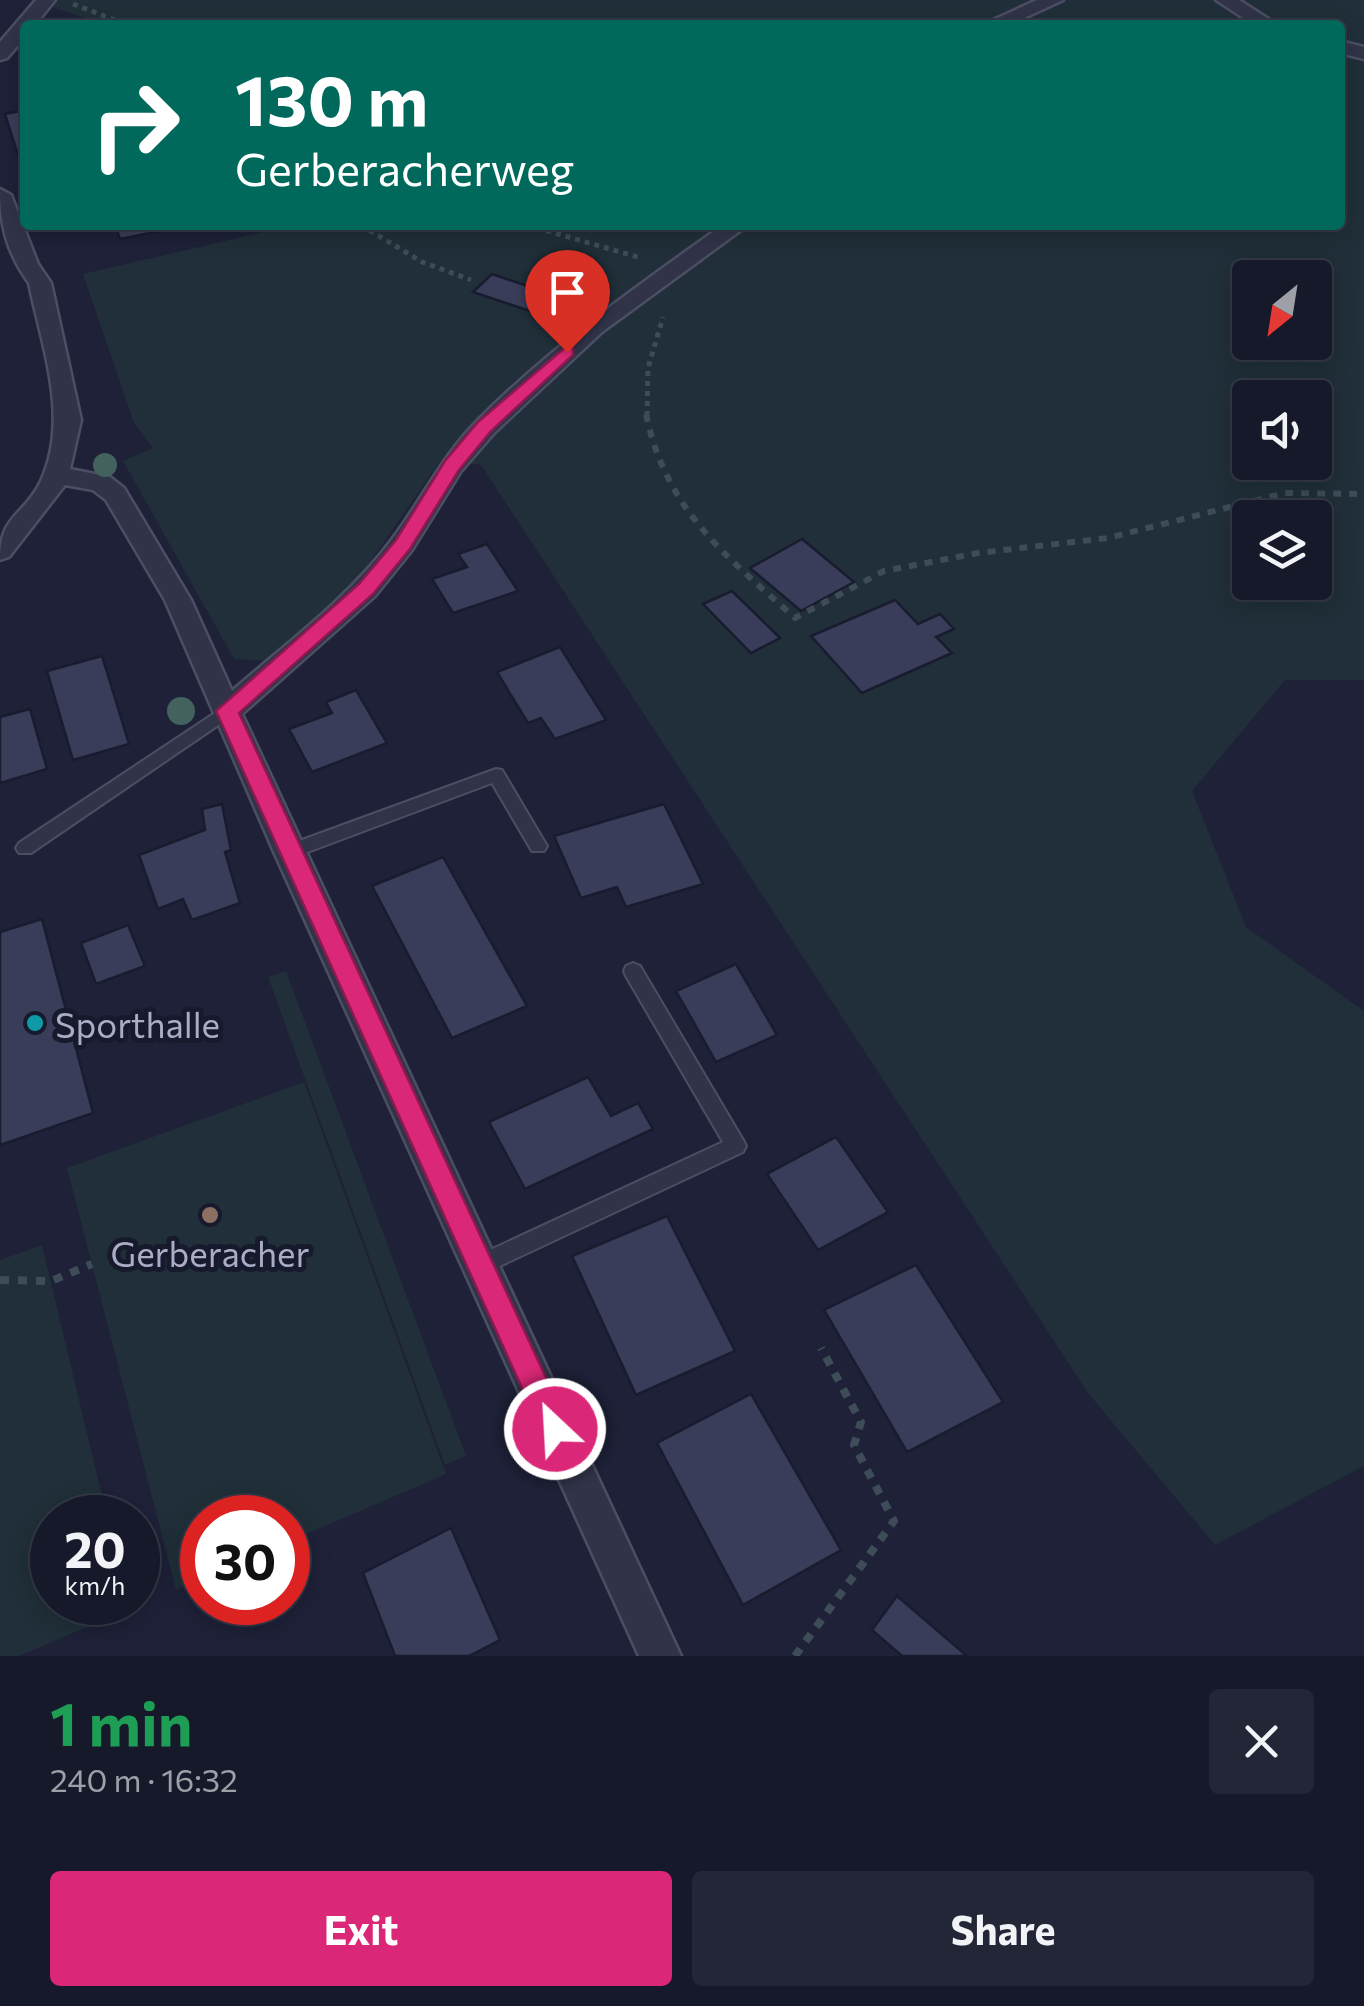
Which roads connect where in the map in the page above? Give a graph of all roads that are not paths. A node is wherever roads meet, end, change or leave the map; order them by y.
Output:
1 (46, 0) edge
2 (1054, 0) edge
3 (1226, 0) edge
4 (29, 20) edge
5 (1004, 20) edge
6 (1260, 20) edge
7 (20, 31) edge
8 (0, 54) edge
9 (0, 195) edge
10 (730, 230) edge
11 (27, 265) junction
12 (0, 271) edge
13 (58, 475) junction
14 (0, 550) edge
15 (227, 711) junction
16 (538, 846) dead end
17 (26, 848) dead end
18 (290, 852) junction
19 (634, 972) dead end
20 (480, 1265) junction
21 (660, 1656) edge

1 - 4 street
2 - 5 street
3 - 6 street
7 - 8 street
9 - 11 street
10 - 15 street
11 - 12 street
11 - 13 street
13 - 14 street
13 - 15 street
15 - 17 lane
15 - 18 street
16 - 18 lane
18 - 20 street
19 - 20 lane
20 - 21 street

